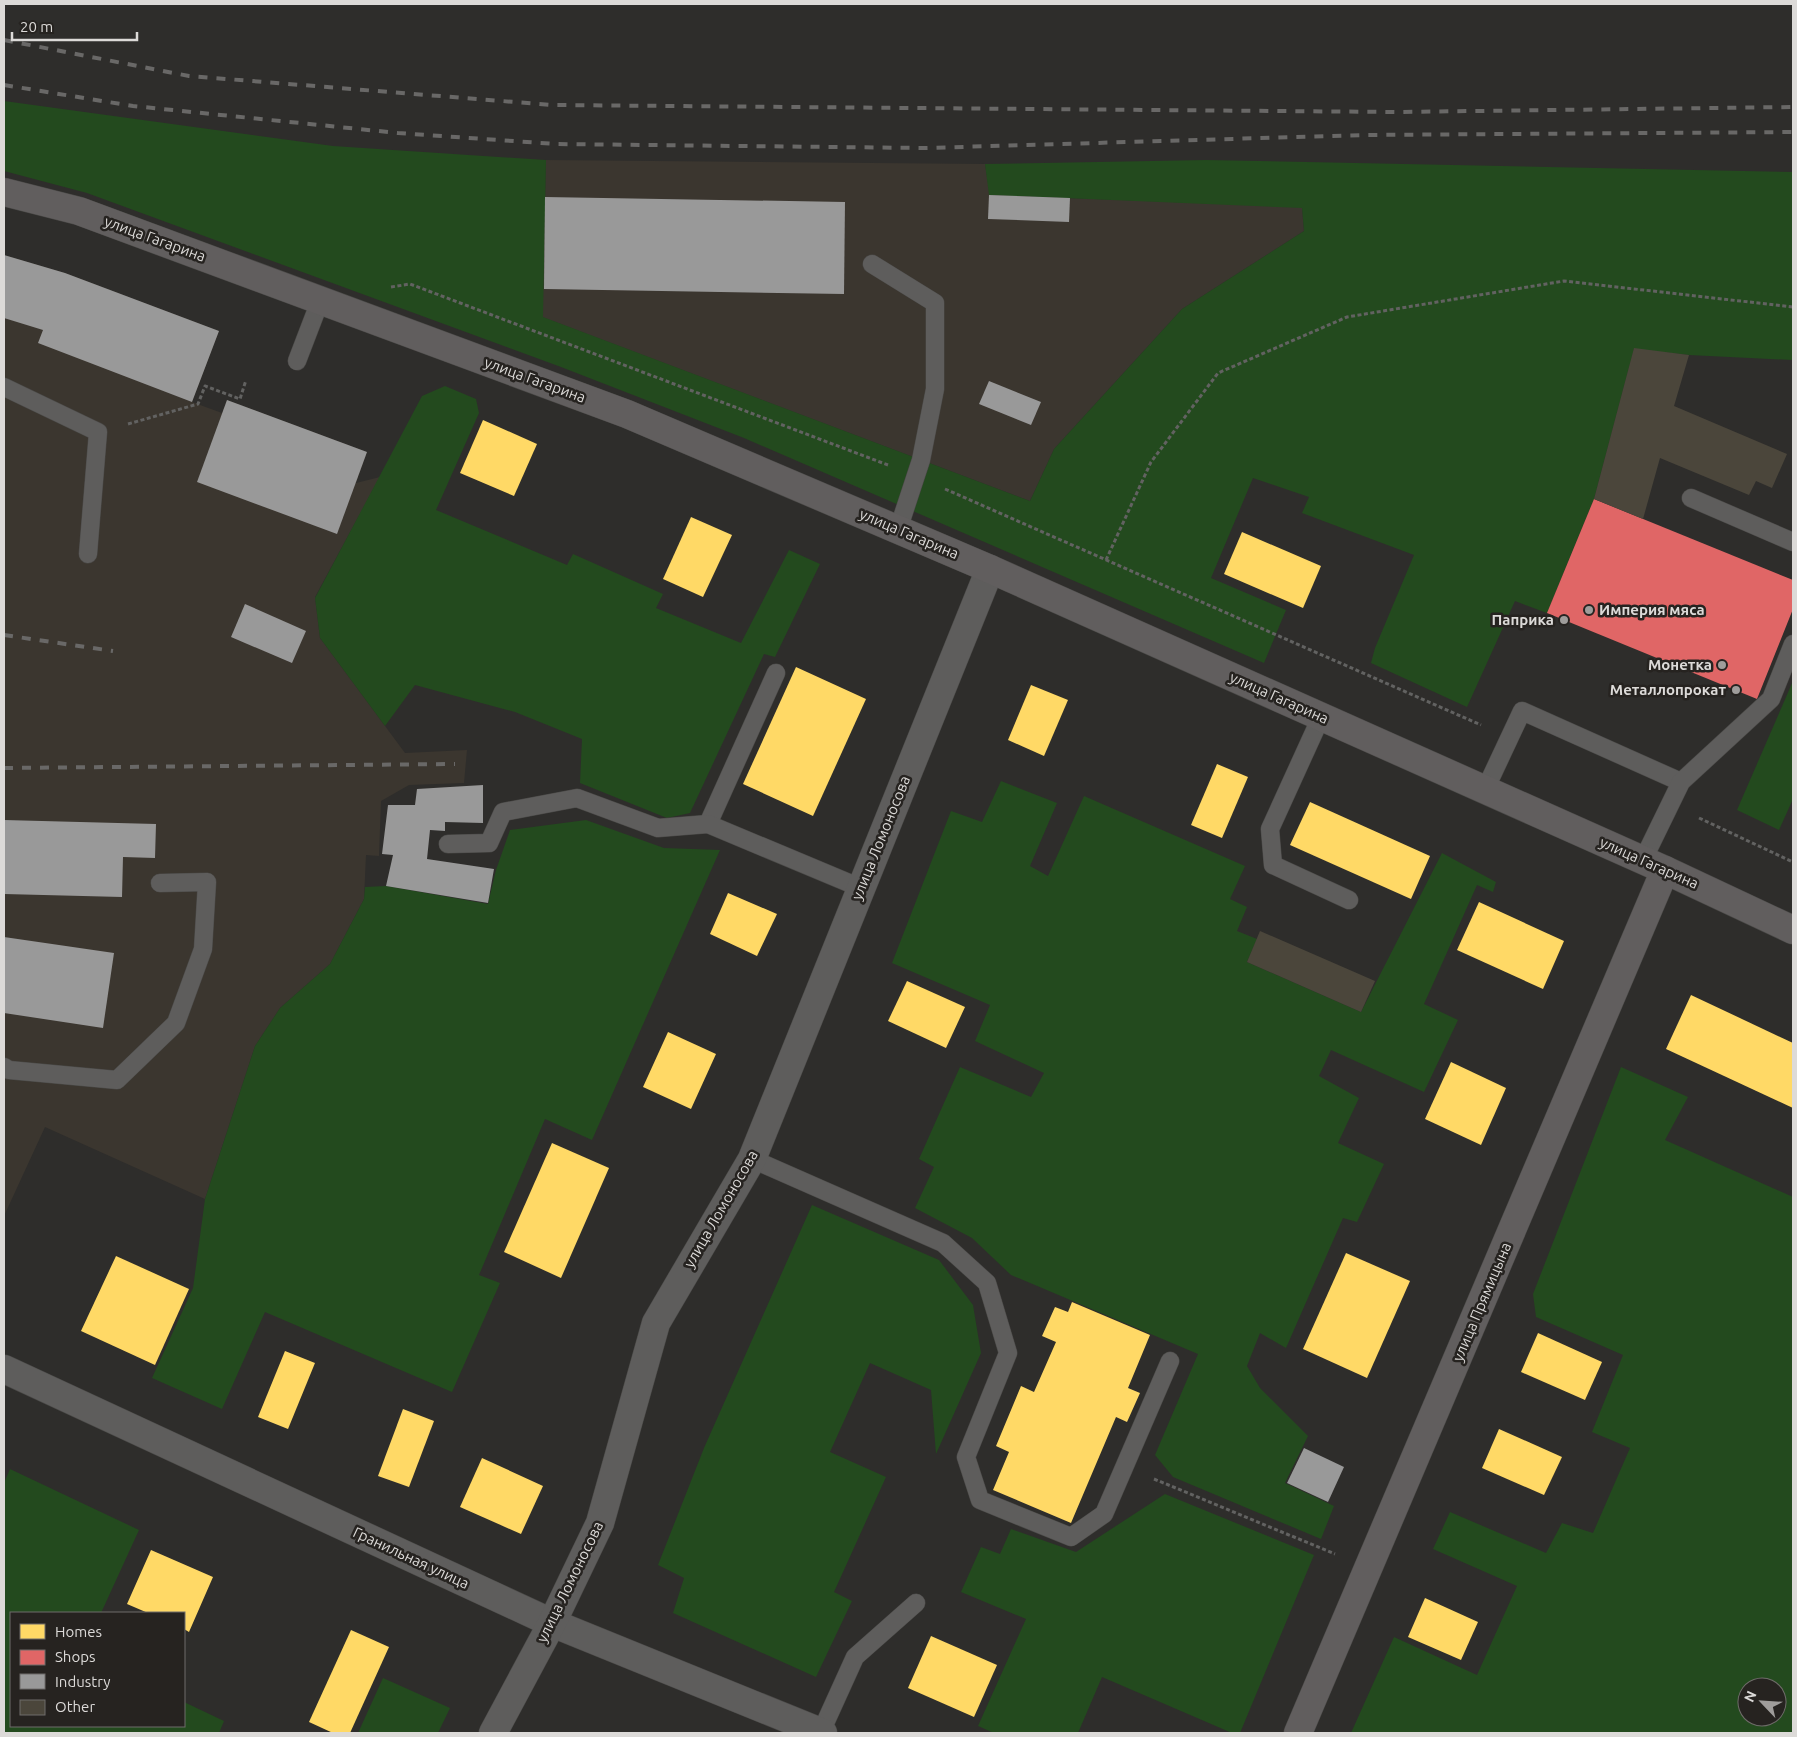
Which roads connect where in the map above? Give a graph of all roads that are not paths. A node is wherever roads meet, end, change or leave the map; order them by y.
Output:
1 (4, 192) edge
2 (872, 264) dead end
3 (320, 301) junction
4 (297, 361) dead end
5 (4, 387) edge
6 (1692, 498) dead end
7 (898, 530) junction
8 (1793, 542) edge
9 (88, 554) dead end
10 (990, 569) junction
11 (1793, 644) edge
12 (776, 673) dead end
13 (1321, 717) junction
14 (1680, 782) junction
15 (1485, 790) junction
16 (708, 824) junction
17 (448, 844) dead end
18 (1654, 865) junction
19 (160, 883) dead end
20 (861, 888) junction
21 (1349, 900) dead end
22 (1793, 930) edge
23 (4, 1067) edge
24 (752, 1159) junction
25 (1170, 1361) dead end
26 (4, 1369) edge
27 (916, 1603) dead end
28 (552, 1623) junction
29 (493, 1733) edge
30 (822, 1733) edge
31 (1298, 1733) edge

1 - 3 street, улица Гагарина
2 - 7 lane
3 - 4 lane
3 - 7 street, улица Гагарина
5 - 9 lane
6 - 8 lane
7 - 10 street, улица Гагарина
10 - 13 street, улица Гагарина
10 - 20 street, улица Ломоносова
11 - 14 lane
12 - 16 lane
13 - 15 street, улица Гагарина
13 - 21 lane
14 - 15 lane
14 - 18 lane
15 - 18 street, улица Гагарина
16 - 17 lane
16 - 20 lane
18 - 22 street, улица Гагарина
18 - 31 street, улица Прямицына
19 - 23 lane
20 - 24 street, улица Ломоносова
24 - 25 lane
24 - 28 street, улица Ломоносова
26 - 28 street, Гранильная улица
27 - 30 lane
28 - 29 street, улица Ломоносова
28 - 30 street, Гранильная улица

